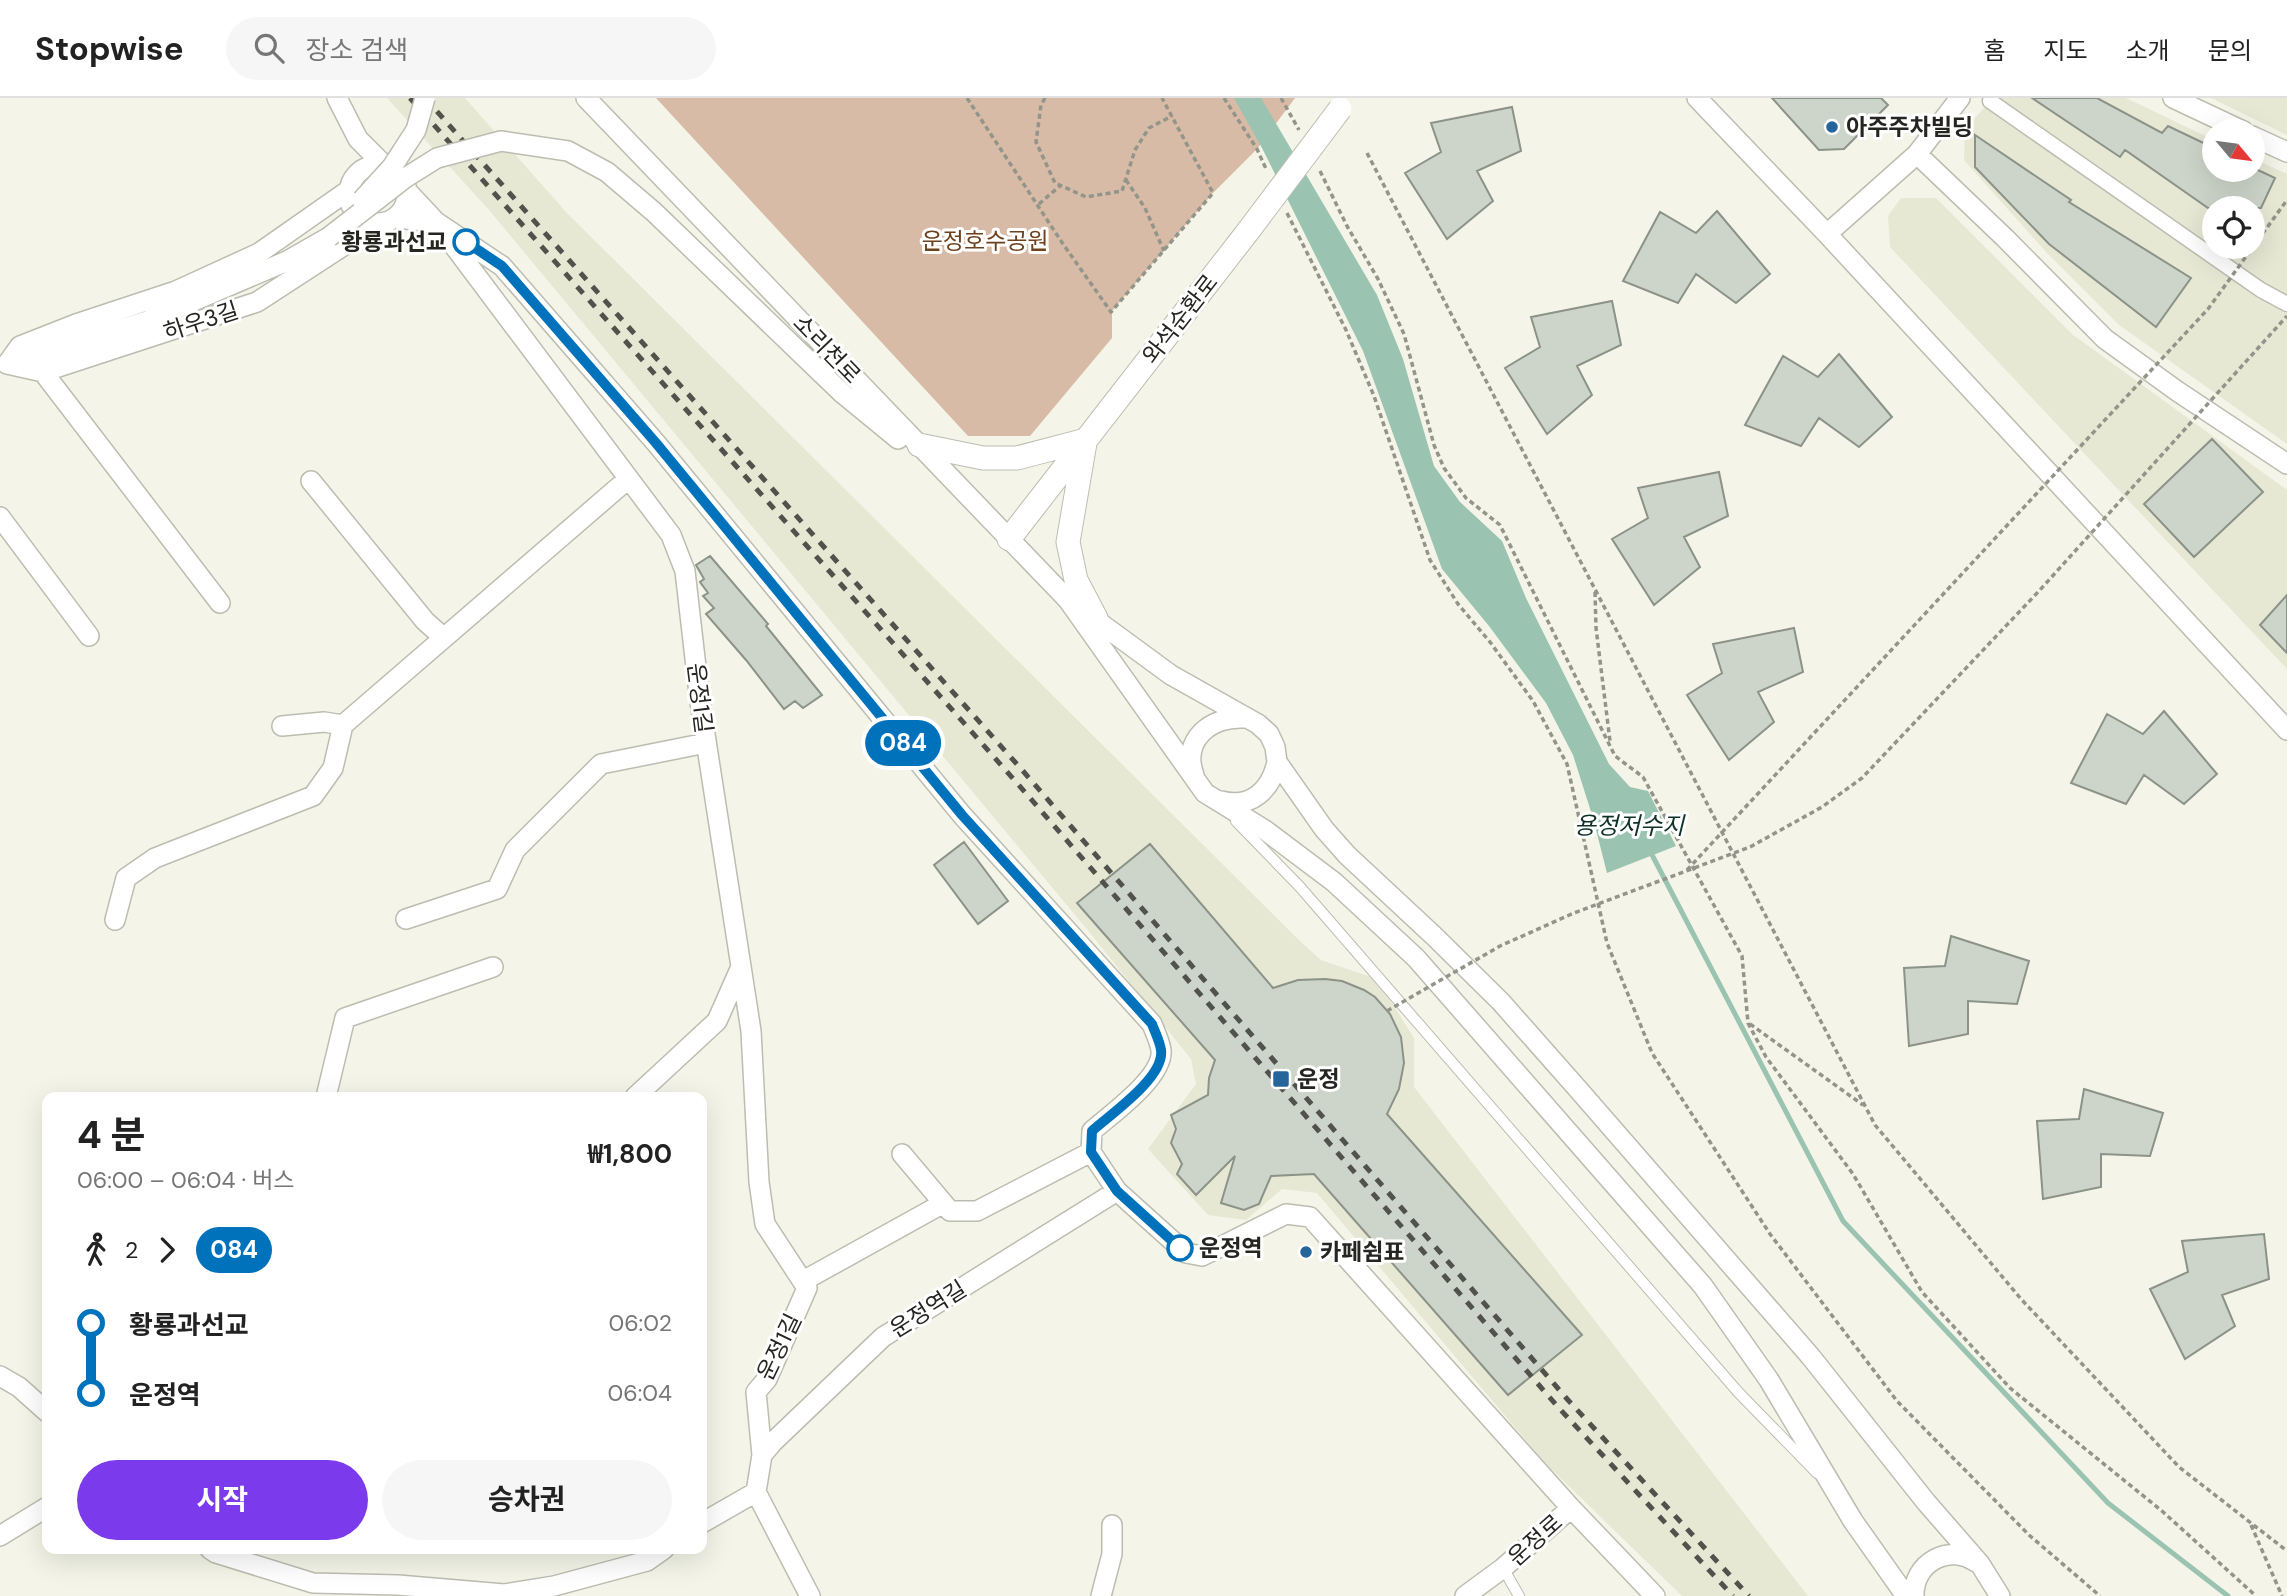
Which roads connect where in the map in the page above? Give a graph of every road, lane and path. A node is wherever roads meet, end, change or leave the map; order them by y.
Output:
1 (337, 98) edge
2 (425, 98) edge
3 (586, 98) edge
4 (967, 98) edge
5 (1045, 98) edge
6 (1162, 98) edge
7 (1224, 98) edge
8 (1281, 98) edge
9 (1697, 98) edge
10 (1960, 98) edge
11 (2173, 98) edge
12 (1990, 101) dead end
13 (1345, 104) edge
14 (1172, 116) junction
15 (2218, 119) edge
16 (1300, 132) dead end
17 (358, 139) junction
18 (2265, 142) edge
19 (2287, 152) edge
20 (1367, 153) dead end
21 (1917, 154) junction
22 (384, 165) junction
23 (1318, 167) dead end
24 (1269, 174) dead end
25 (1126, 180) junction
26 (353, 181) junction
27 (1061, 185) junction
28 (407, 191) junction
29 (2287, 200) edge
30 (1039, 204) junction
31 (1286, 211) dead end
32 (387, 221) junction
33 (436, 222) junction
34 (1827, 234) junction
35 (329, 237) junction
36 (1164, 251) junction
37 (2287, 304) edge
38 (2287, 316) edge
39 (4, 366) edge
40 (43, 372) junction
41 (1086, 440) junction
42 (919, 445) junction
43 (2287, 464) edge
44 (628, 480) junction
45 (311, 481) dead end
46 (971, 500) junction
47 (0, 517) edge
48 (1009, 539) junction
49 (1595, 592) junction
50 (1068, 600) junction
51 (220, 603) dead end
52 (1096, 618) junction
53 (89, 636) dead end
54 (444, 638) junction
55 (1244, 718) junction
56 (343, 725) junction
57 (282, 726) dead end
58 (2287, 730) edge
59 (706, 743) junction
60 (1610, 747) junction
61 (1277, 762) junction
62 (1196, 782) junction
63 (1216, 800) junction
64 (1732, 854) junction
65 (1685, 872) junction
66 (406, 919) dead end
67 (115, 920) dead end
68 (493, 967) dead end
69 (741, 968) junction
70 (1387, 1011) dead end
71 (1748, 1023) junction
72 (327, 1092) edge
73 (640, 1092) edge
74 (1864, 1106) junction
75 (1091, 1152) junction
76 (902, 1154) dead end
77 (1117, 1191) junction
78 (942, 1204) junction
79 (803, 1282) junction
80 (0, 1376) edge
81 (42, 1408) edge
82 (762, 1455) junction
83 (756, 1492) junction
84 (1838, 1496) junction
85 (1571, 1508) junction
86 (42, 1510) edge
87 (707, 1520) edge
88 (2250, 1523) junction
89 (1112, 1525) dead end
90 (0, 1536) edge
91 (2287, 1551) edge
92 (219, 1554) edge
93 (657, 1554) edge
94 (1503, 1568) junction
95 (1984, 1569) junction
96 (319, 1589) edge
97 (810, 1596) edge
98 (1101, 1596) edge
99 (1465, 1596) edge
100 (1519, 1596) edge
101 (1655, 1596) edge
102 (1906, 1596) edge
103 (1914, 1596) edge
104 (1992, 1596) edge
105 (2000, 1596) edge
106 (2100, 1596) edge
107 (2256, 1596) edge
108 (2282, 1596) edge

1 - 17 street
2 - 35 street, bridge
3 - 42 street, 소리천로
4 - 30 path
5 - 27 path
6 - 14 path
7 - 24 path
8 - 16 path
9 - 34 street
10 - 21 street
11 - 15 street
12 - 37 street
13 - 41 street, 와석순환로, bridge
14 - 25 path
14 - 36 path
17 - 22 street
17 - 26 street
18 - 19 street
20 - 49 path
21 - 34 street
21 - 43 street
22 - 26 street
22 - 28 street
23 - 60 path
25 - 27 path
25 - 36 path
26 - 32 street
26 - 39 street, 하우3길
27 - 30 path
28 - 32 street
28 - 33 street, 운정1길
29 - 65 path, bridge
30 - 36 path
31 - 106 path
32 - 33 street
32 - 40 street, 하우3길
33 - 44 street, 운정1길
33 - 75 street
34 - 58 street
35 - 39 street
35 - 46 street, bridge
38 - 64 path, bridge
39 - 40 street
40 - 51 street
41 - 42 street
41 - 48 street, 와석순환로
41 - 52 street
42 - 46 street, 소리천로
44 - 54 street
44 - 59 street, 운정1길
45 - 54 street
46 - 48 street, 소리천로
47 - 53 street
48 - 50 street, 소리천로
49 - 60 path
49 - 64 path
50 - 52 street
50 - 62 street
52 - 55 street
54 - 56 street
55 - 61 street
55 - 62 street
56 - 57 street
56 - 67 street
59 - 66 street
59 - 69 street, 운정1길
60 - 71 path
61 - 63 street
61 - 95 street
62 - 63 street
63 - 84 lane
63 - 84 street
64 - 65 path, bridge
64 - 74 path
65 - 70 path, bridge
68 - 72 street
69 - 73 street
69 - 79 street, 운정1길
71 - 74 path
71 - 107 path
74 - 88 path
75 - 77 street
75 - 78 street
76 - 78 street
77 - 82 street, 운정역길
77 - 85 street
78 - 79 street, 운정1길
79 - 82 street, 운정1길
80 - 81 street
82 - 83 street
83 - 87 street
83 - 97 street
84 - 102 street
85 - 94 street, 운정로
85 - 101 street
86 - 90 street
88 - 91 path
88 - 108 path
89 - 98 street
92 - 96 street
93 - 96 street
94 - 99 street, 운정로
94 - 100 lane
95 - 103 street
95 - 104 street
95 - 105 street

